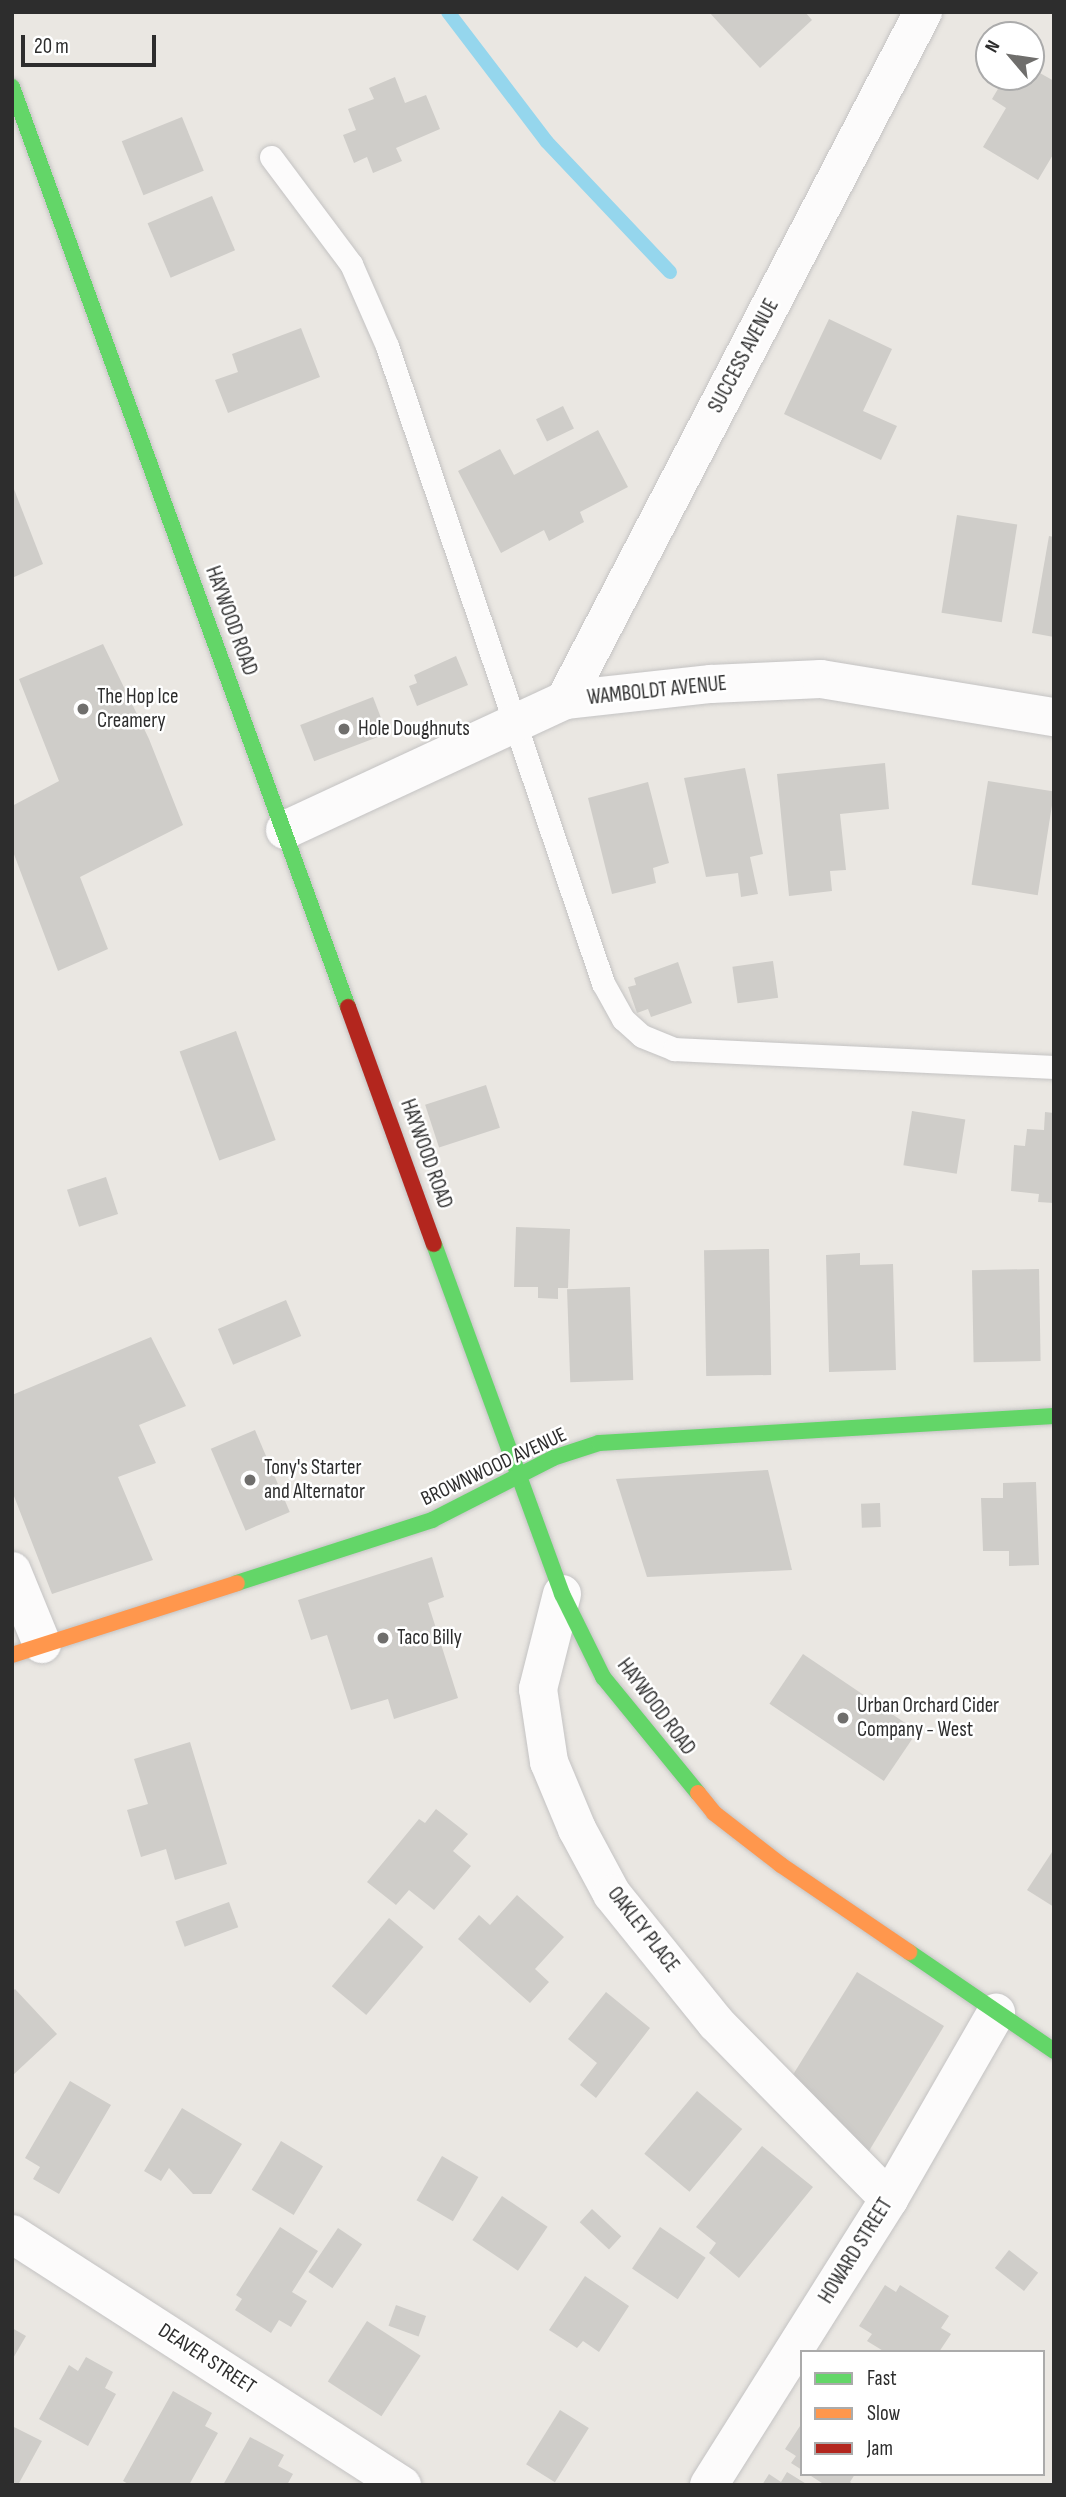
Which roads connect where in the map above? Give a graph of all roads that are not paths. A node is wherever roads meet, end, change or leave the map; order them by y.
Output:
1 (923, 12) edge
2 (12, 88) edge
3 (271, 157) dead end
4 (565, 701) junction
5 (1054, 717) edge
6 (512, 723) junction
7 (285, 830) junction
8 (1054, 1067) edge
9 (1054, 1416) edge
10 (521, 1475) junction
11 (12, 1571) edge
12 (562, 1594) junction
13 (27, 1649) edge
14 (996, 2013) junction
15 (1054, 2050) edge
16 (889, 2199) junction
17 (12, 2234) edge
18 (402, 2485) edge
19 (709, 2485) edge

1 - 4 street, SUCCESS AVENUE
2 - 7 main road, HAYWOOD ROAD
3 - 6 lane
4 - 5 street, WAMBOLDT AVENUE
4 - 6 street, WAMBOLDT AVENUE
6 - 7 street, WAMBOLDT AVENUE
6 - 8 lane
7 - 10 main road, HAYWOOD ROAD
9 - 10 main road, BROWNWOOD AVENUE
10 - 12 main road, HAYWOOD ROAD
10 - 13 main road, BROWNWOOD AVENUE
11 - 13 street
12 - 14 main road, HAYWOOD ROAD
12 - 16 street, OAKLEY PLACE
14 - 15 main road, HAYWOOD ROAD
14 - 16 street, HOWARD STREET
16 - 19 street, HOWARD STREET
17 - 18 street, DEAVER STREET

